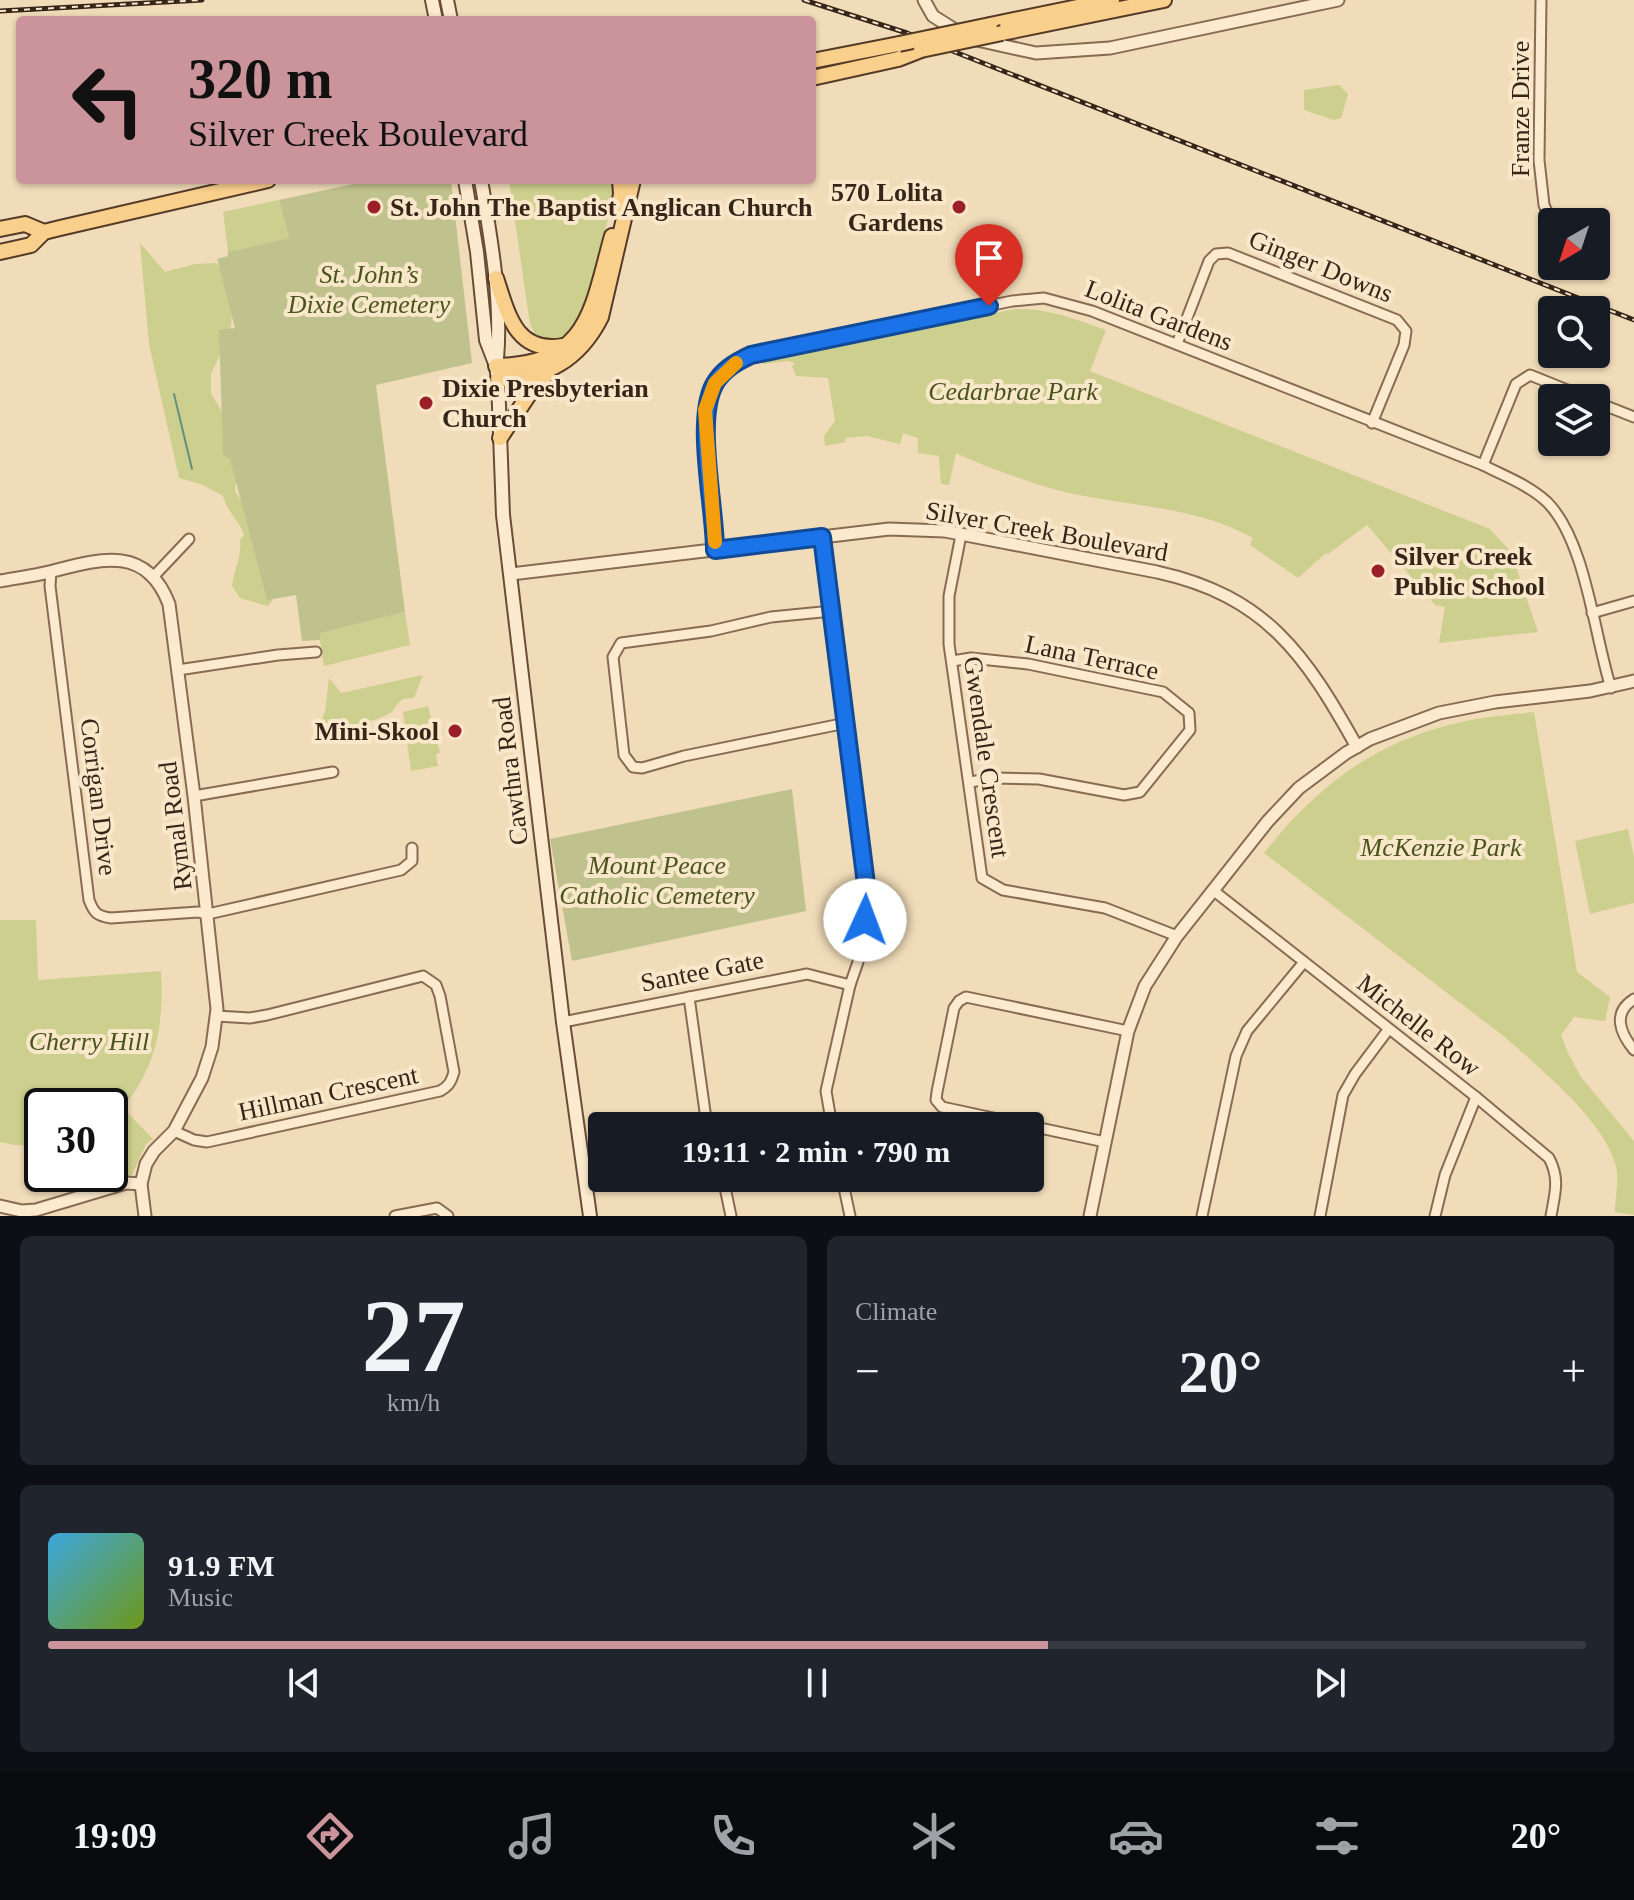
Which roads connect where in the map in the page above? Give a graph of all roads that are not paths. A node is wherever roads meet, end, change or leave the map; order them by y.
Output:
1 (924, 0) edge
2 (1112, 0) edge
3 (1164, 0) edge
4 (1338, 0) edge
5 (1541, 0) edge
6 (996, 29) junction
7 (816, 60) edge
8 (816, 77) edge
9 (251, 184) edge
10 (466, 184) edge
11 (482, 184) edge
12 (623, 184) edge
13 (623, 184) edge
14 (1545, 208) edge
15 (0, 229) edge
16 (44, 232) junction
17 (2, 253) edge
18 (496, 278) junction
19 (1177, 344) junction
20 (568, 345) junction
21 (556, 365) junction
22 (497, 373) junction
23 (1552, 384) edge
24 (1610, 408) edge
25 (1634, 417) edge
26 (1372, 423) junction
27 (500, 438) junction
28 (1483, 465) junction
29 (961, 535) junction
30 (822, 537) junction
31 (189, 539) dead end
32 (715, 550) junction
33 (51, 571) junction
34 (511, 574) junction
35 (154, 576) junction
36 (0, 581) edge
37 (1634, 601) edge
38 (832, 611) junction
39 (1592, 613) junction
40 (316, 652) dead end
41 (952, 661) junction
42 (178, 670) junction
43 (1634, 681) edge
44 (1611, 688) junction
45 (846, 723) junction
46 (1357, 747) junction
47 (333, 772) dead end
48 (970, 782) junction
49 (194, 796) junction
50 (412, 848) dead end
51 (1214, 891) junction
52 (208, 914) junction
53 (1177, 936) junction
54 (1304, 962) junction
55 (850, 985) junction
56 (689, 997) junction
57 (1634, 999) edge
58 (216, 1016) junction
59 (563, 1022) junction
60 (1388, 1030) junction
61 (1128, 1031) junction
62 (1634, 1050) edge
63 (1476, 1097) junction
64 (705, 1112) edge
65 (830, 1112) edge
66 (174, 1131) junction
67 (1105, 1142) junction
68 (141, 1184) junction
69 (726, 1192) edge
70 (845, 1192) edge
71 (0, 1206) edge
72 (22, 1213) edge
73 (145, 1216) edge
74 (395, 1216) edge
75 (448, 1216) edge
76 (590, 1216) edge
77 (731, 1216) edge
78 (850, 1216) edge
79 (1090, 1216) edge
80 (1202, 1216) edge
81 (1320, 1216) edge
82 (1435, 1216) edge
83 (1551, 1216) edge

1 - 4 street
2 - 6 main road
3 - 6 main road
5 - 14 street, Franze Drive
6 - 7 main road, bridge
6 - 8 main road, bridge
9 - 16 main road
10 - 22 main road, Cawthra Road
11 - 18 main road, Cawthra Road
12 - 20 main road
13 - 21 main road
15 - 16 main road
16 - 17 main road
18 - 20 main road
18 - 22 main road, Cawthra Road
19 - 26 street, Lolita Gardens
19 - 26 street, Ginger Downs
19 - 32 street, Lolita Gardens
20 - 22 main road
21 - 22 main road
21 - 27 main road
22 - 27 main road, Cawthra Road
23 - 28 street
24 - 25 street
26 - 28 street, Lolita Gardens
27 - 34 main road, Cawthra Road
28 - 39 street, Lolita Gardens
29 - 30 street, Silver Creek Boulevard
29 - 41 street, Gwendale Crescent
29 - 46 street, Silver Creek Boulevard
30 - 32 street, Silver Creek Boulevard
30 - 38 street
31 - 35 street
32 - 34 street, Silver Creek Boulevard
33 - 35 street
33 - 36 street
33 - 52 street, Corrigan Drive
34 - 59 main road, Cawthra Road
35 - 42 street, Rymal Road
37 - 39 street
38 - 45 street
38 - 45 street
39 - 44 street, Lolita Gardens
40 - 42 street
41 - 48 street, Gwendale Crescent
41 - 48 street, Lana Terrace
42 - 49 street, Rymal Road
43 - 44 street
44 - 46 street
45 - 55 street
46 - 51 street
47 - 49 street
48 - 53 street, Gwendale Crescent
49 - 52 street, Rymal Road
50 - 52 street
51 - 53 street
51 - 54 street, Michelle Row
52 - 58 street, Rymal Road
53 - 61 street
54 - 60 street, Michelle Row
54 - 80 street
55 - 56 street, Santee Gate
55 - 65 street
56 - 59 street, Santee Gate
56 - 64 street
57 - 62 street
58 - 66 street, Rymal Road
58 - 66 street, Hillman Crescent
59 - 76 main road, Cawthra Road
60 - 63 street, Michelle Row
60 - 81 street
61 - 67 street
61 - 67 street
63 - 82 street
63 - 83 street, Michelle Row
66 - 68 street, Rymal Road
67 - 79 street
68 - 72 street
68 - 73 street
69 - 77 street
70 - 78 street
71 - 72 street
74 - 75 street

